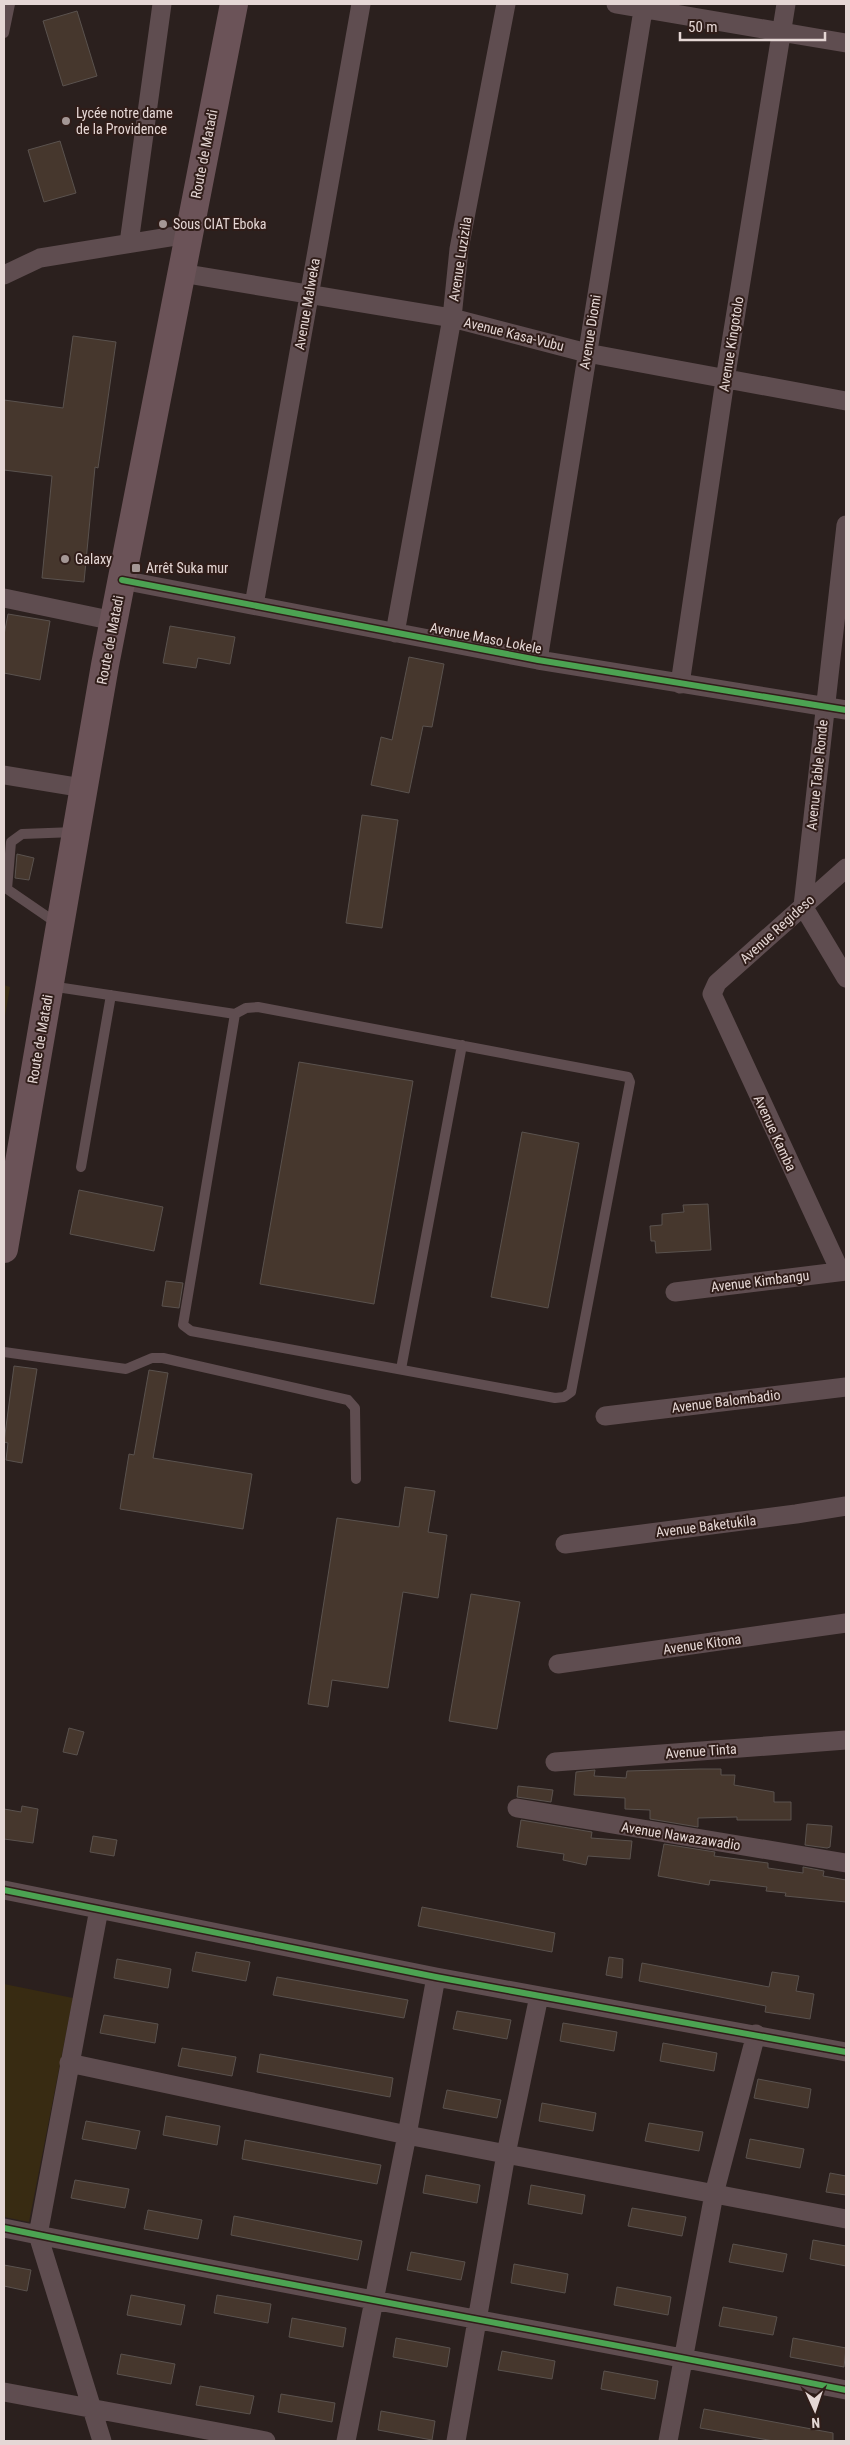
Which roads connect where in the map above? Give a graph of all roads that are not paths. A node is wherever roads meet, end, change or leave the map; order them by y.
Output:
1 (10, 4) edge
2 (162, 4) edge
3 (234, 4) edge
4 (361, 4) edge
5 (506, 4) edge
6 (616, 4) edge
7 (786, 4) edge
8 (644, 6) edge
9 (781, 31) junction
10 (4, 33) edge
11 (846, 43) edge
12 (188, 234) junction
13 (129, 243) junction
14 (181, 273) junction
15 (4, 275) edge
16 (309, 293) junction
17 (452, 318) junction
18 (587, 353) junction
19 (725, 380) junction
20 (846, 401) edge
21 (846, 525) edge
22 (122, 580) junction
23 (4, 598) edge
24 (254, 605) junction
25 (114, 621) junction
26 (395, 633) junction
27 (538, 660) junction
28 (680, 684) junction
29 (825, 705) junction
30 (846, 710) edge
31 (4, 775) edge
32 (83, 788) junction
33 (76, 832) junction
34 (846, 868) edge
35 (803, 906) junction
36 (59, 925) junction
37 (846, 978) edge
38 (49, 986) junction
39 (712, 994) joint
40 (111, 995) junction
41 (235, 1014) junction
42 (462, 1045) junction
43 (81, 1167) dead end
44 (4, 1249) edge
45 (843, 1271) edge
46 (675, 1292) dead end
47 (4, 1352) edge
48 (401, 1369) junction
49 (846, 1387) edge
50 (605, 1416) dead end
51 (356, 1479) dead end
52 (846, 1506) edge
53 (565, 1544) dead end
54 (846, 1624) edge
55 (558, 1664) dead end
56 (846, 1740) edge
57 (555, 1762) dead end
58 (517, 1808) dead end
59 (846, 1862) edge
60 (4, 1890) edge
61 (99, 1909) junction
62 (436, 1978) junction
63 (539, 1996) junction
64 (756, 2034) junction
65 (846, 2052) edge
66 (70, 2063) junction
67 (407, 2136) junction
68 (506, 2154) junction
69 (714, 2194) junction
70 (846, 2219) edge
71 (4, 2228) edge
72 (38, 2235) junction
73 (373, 2300) junction
74 (476, 2321) junction
75 (684, 2358) junction
76 (846, 2390) edge
77 (4, 2392) edge
78 (92, 2408) junction
79 (102, 2441) edge
80 (266, 2441) edge
81 (346, 2441) edge
82 (456, 2441) edge
83 (668, 2441) edge

1 - 10 lane
2 - 13 street
3 - 12 main road, Route de Matadi
4 - 16 street, Avenue Malweka
5 - 17 street, Avenue Luzizila
6 - 8 street
7 - 9 street, Avenue Kingotolo
8 - 9 street
8 - 18 street, Avenue Diomi
9 - 11 street
9 - 19 street, Avenue Kingotolo
12 - 13 street
12 - 14 main road, Route de Matadi
13 - 15 street
14 - 16 street, Avenue Kasa-Vubu
14 - 22 main road, Route de Matadi
16 - 17 street, Avenue Kasa-Vubu
16 - 24 street, Avenue Malweka
17 - 18 street, Avenue Kasa-Vubu
17 - 26 street, Avenue Luzizila
18 - 19 street, Avenue Kasa-Vubu
18 - 27 street, Avenue Diomi
19 - 20 street, Avenue Kasa-Vubu
19 - 28 street, Avenue Kingotolo
21 - 29 street, Avenue Table Ronde
22 - 24 street, Avenue Maso Lokele
22 - 25 main road, Route de Matadi
23 - 25 street
24 - 26 street, Avenue Maso Lokele
25 - 32 main road, Route de Matadi
26 - 27 street, Avenue Maso Lokele
27 - 28 street, Avenue Maso Lokele
28 - 29 street, Avenue Maso Lokele
29 - 30 street, Avenue Maso Lokele
29 - 35 street, Avenue Table Ronde
31 - 32 street
32 - 33 main road, Route de Matadi
33 - 36 main road, Route de Matadi
33 - 36 lane
34 - 35 street, Avenue Regideso
35 - 37 street
35 - 39 street, Avenue Regideso
36 - 38 main road, Route de Matadi
38 - 40 lane
38 - 44 main road, Route de Matadi
39 - 45 street, Avenue Kamba
40 - 41 lane
40 - 43 lane
41 - 42 lane
41 - 48 lane
42 - 48 lane
42 - 48 lane
45 - 46 street, Avenue Kimbangu
47 - 51 lane
49 - 50 street, Avenue Balombadio
52 - 53 street, Avenue Baketukila
54 - 55 street, Avenue Kitona
56 - 57 street, Avenue Tinta
58 - 59 street, Avenue Nawazawadio
60 - 61 street
61 - 62 street
61 - 66 street
62 - 63 street
62 - 67 street
63 - 64 street
63 - 68 street
64 - 65 street
64 - 69 street
66 - 67 street
66 - 72 street
67 - 68 street
67 - 73 street
68 - 69 street
68 - 74 street
69 - 70 street
69 - 75 street
71 - 72 street
72 - 73 street
72 - 78 street
73 - 74 street
73 - 81 street
74 - 75 street
74 - 82 street
75 - 76 street
75 - 83 street
77 - 78 street
78 - 79 street
78 - 80 street

